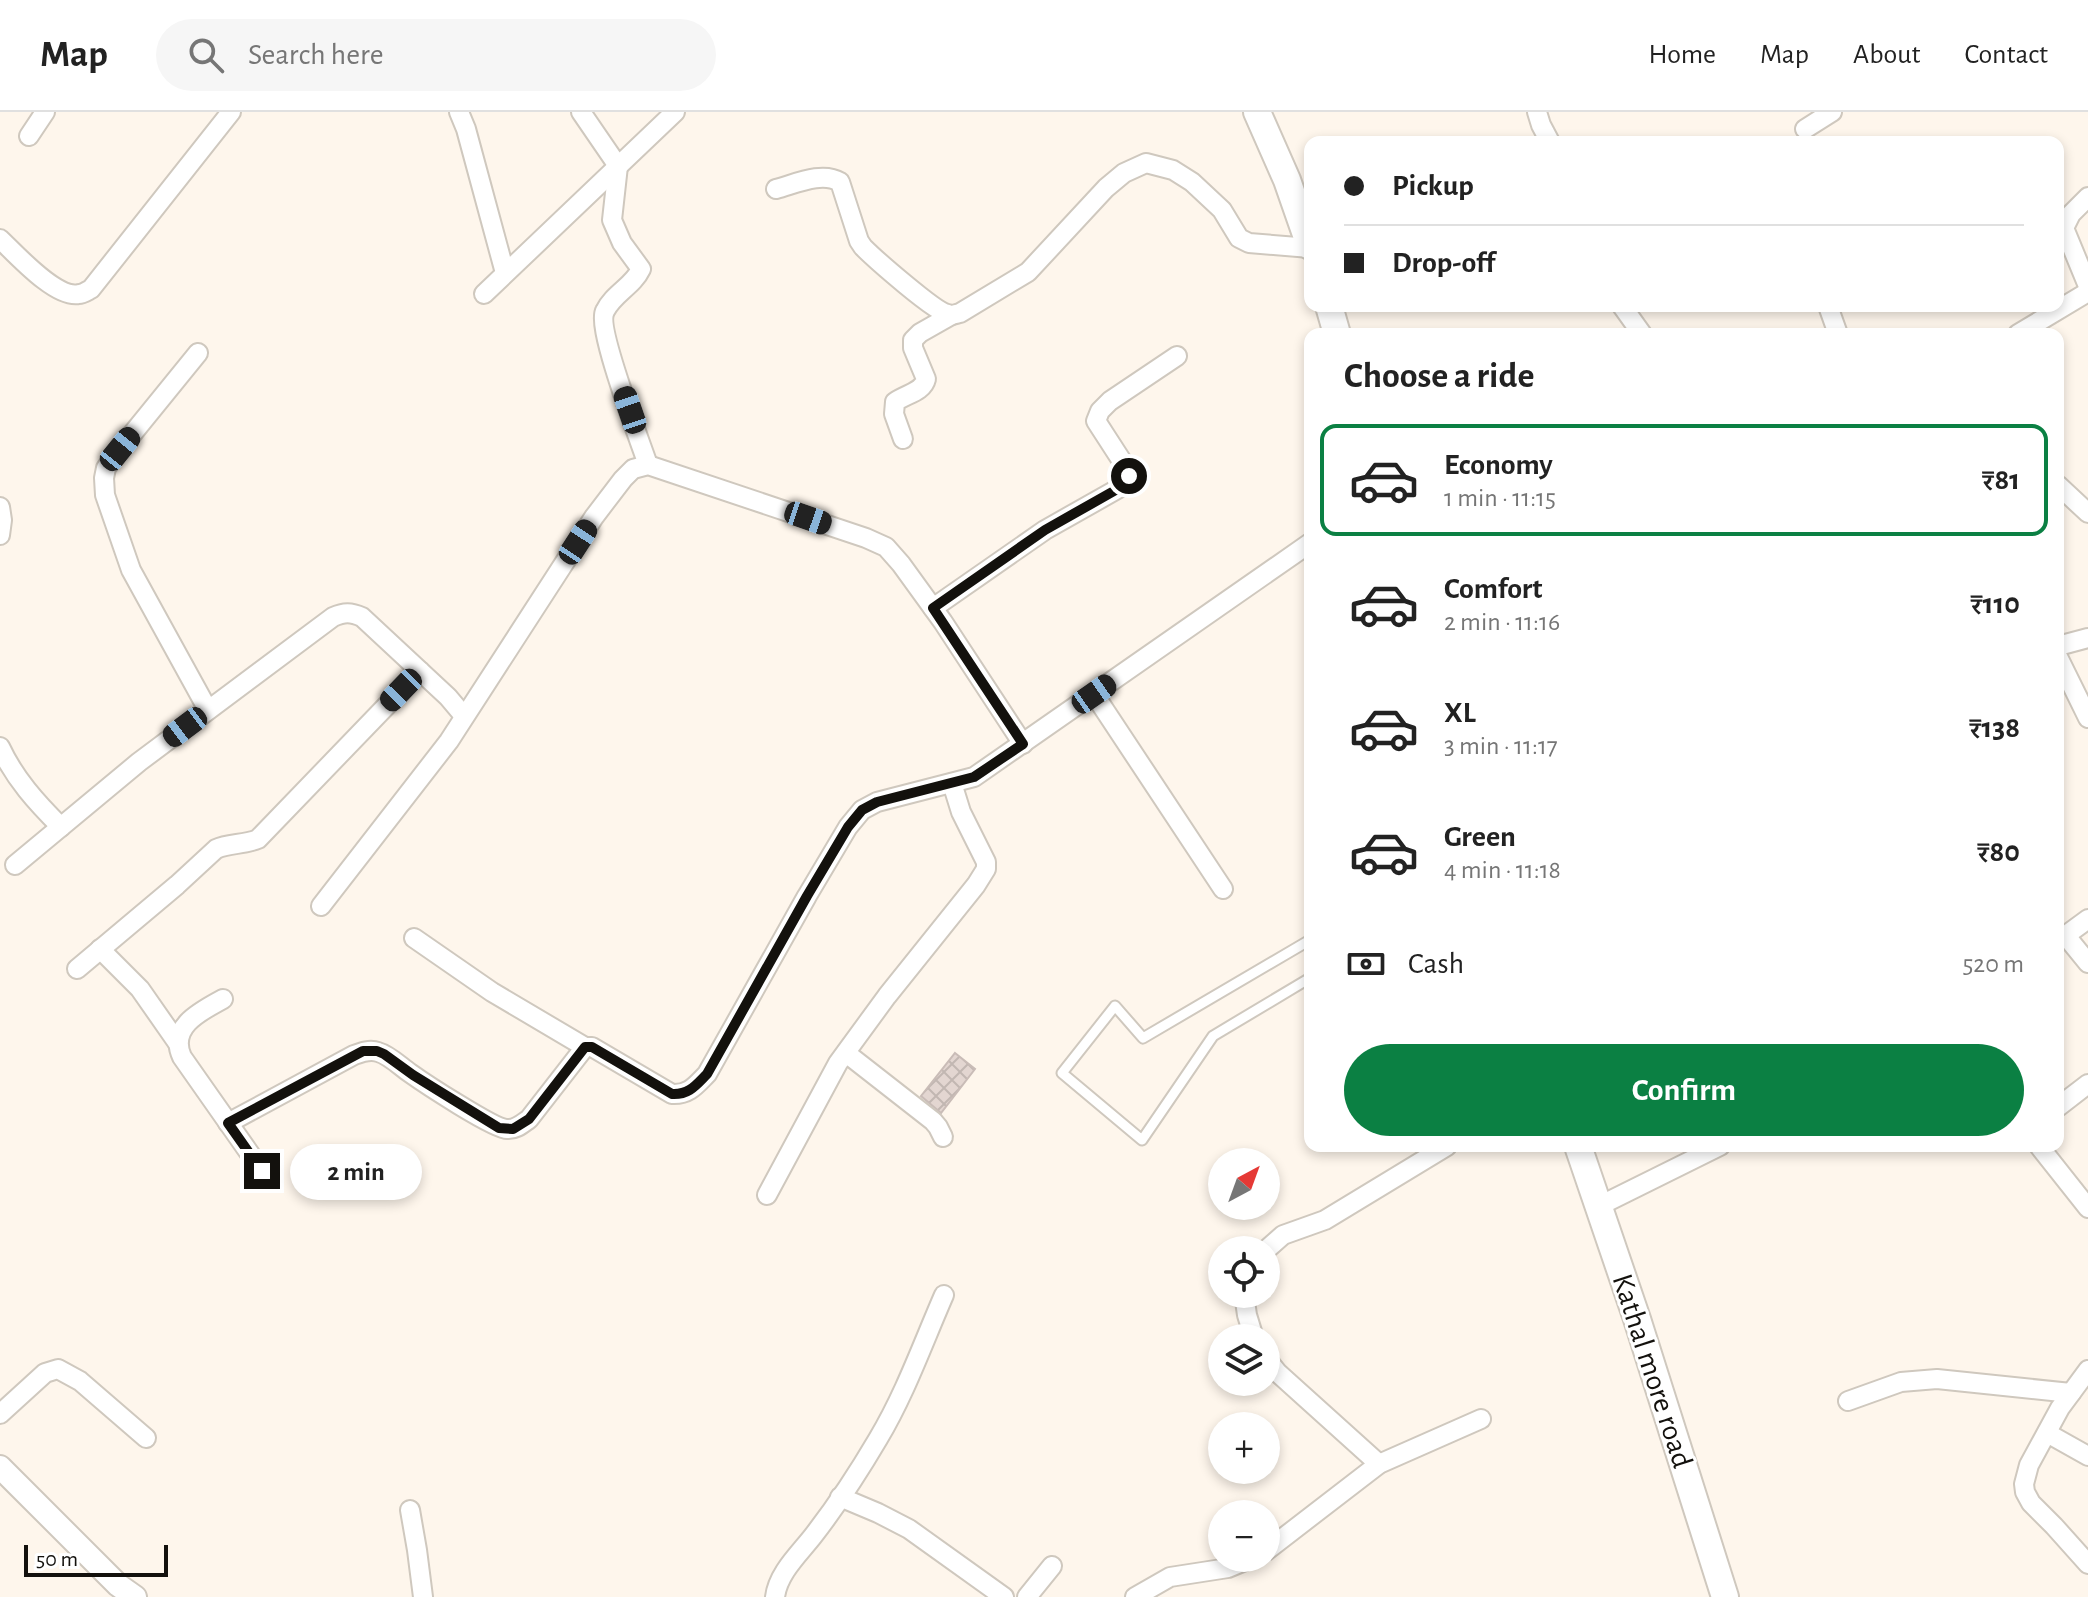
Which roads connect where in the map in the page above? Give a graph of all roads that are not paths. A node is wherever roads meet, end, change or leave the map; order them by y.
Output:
1 (45, 112) edge
2 (231, 112) edge
3 (459, 112) edge
4 (581, 112) edge
5 (675, 112) edge
6 (1257, 112) edge
7 (1537, 112) edge
8 (1832, 112) edge
9 (1805, 129) dead end
10 (29, 136) dead end
11 (1547, 136) edge
12 (618, 166) junction
13 (776, 189) dead end
14 (2088, 197) edge
15 (1304, 230) edge
16 (0, 239) edge
17 (1304, 247) edge
18 (505, 273) junction
19 (2088, 286) edge
20 (2088, 292) edge
21 (484, 294) dead end
22 (2064, 306) edge
23 (2055, 312) edge
24 (950, 316) junction
25 (2028, 328) edge
26 (198, 353) dead end
27 (1177, 356) dead end
28 (903, 439) dead end
29 (648, 465) junction
30 (2066, 504) edge
31 (0, 507) edge
32 (2088, 513) edge
33 (0, 535) edge
34 (1304, 547) edge
35 (933, 608) junction
36 (2088, 638) edge
37 (2064, 644) edge
38 (2064, 669) edge
39 (420, 671) junction
40 (1094, 694) junction
41 (208, 710) junction
42 (464, 716) junction
43 (2088, 718) edge
44 (1023, 744) junction
45 (0, 747) edge
46 (952, 783) junction
47 (61, 827) junction
48 (15, 865) dead end
49 (1223, 889) dead end
50 (321, 906) dead end
51 (2088, 919) edge
52 (2064, 937) edge
53 (414, 938) dead end
54 (2064, 940) edge
55 (1304, 944) edge
56 (100, 949) junction
57 (2088, 963) edge
58 (77, 969) dead end
59 (1304, 982) edge
60 (223, 999) dead end
61 (177, 1042) junction
62 (585, 1047) junction
63 (846, 1053) junction
64 (2088, 1084) edge
65 (2064, 1102) edge
66 (228, 1123) junction
67 (943, 1137) dead end
68 (1437, 1152) edge
69 (1580, 1152) edge
70 (1708, 1152) edge
71 (2044, 1152) edge
72 (262, 1171) dead end
73 (767, 1195) dead end
74 (1599, 1206) junction
75 (2088, 1208) edge
76 (1280, 1238) edge
77 (944, 1295) dead end
78 (2088, 1370) edge
79 (1280, 1375) edge
80 (2071, 1393) junction
81 (1848, 1401) dead end
82 (0, 1414) edge
83 (1481, 1419) dead end
84 (2047, 1433) junction
85 (146, 1438) dead end
86 (2088, 1456) edge
87 (1379, 1464) junction
88 (0, 1467) edge
89 (840, 1497) junction
90 (410, 1510) dead end
91 (1280, 1540) edge
92 (2088, 1564) edge
93 (1052, 1566) dead end
94 (1208, 1571) edge
95 (135, 1597) edge
96 (423, 1597) edge
97 (775, 1597) edge
98 (1004, 1597) edge
99 (1027, 1597) edge
100 (1135, 1597) edge
101 (1725, 1597) edge

1 - 10 street
2 - 16 street
3 - 18 street
4 - 12 street
5 - 12 street
6 - 15 main road
7 - 11 street
8 - 9 street
12 - 18 street
12 - 29 street
13 - 24 street
14 - 19 street
17 - 24 street
18 - 21 street
20 - 22 street
23 - 25 street
24 - 28 street
26 - 41 street
27 - 35 street
29 - 35 street
29 - 42 street
30 - 32 street
31 - 33 street
34 - 40 street
35 - 44 street
36 - 37 street
38 - 43 street
39 - 41 street
39 - 42 street
39 - 56 street
40 - 44 street
40 - 49 street
41 - 47 street
42 - 50 street
44 - 46 street
45 - 47 street
46 - 62 street
46 - 63 street
47 - 48 street
51 - 52 street
53 - 62 street
54 - 57 street
55 - 59 lane
56 - 58 street
56 - 61 street
60 - 61 street
61 - 66 street
62 - 66 street
63 - 67 street
63 - 73 street
64 - 65 street
66 - 72 street
68 - 76 street
69 - 74 main road, Kathal more road
70 - 74 street
71 - 75 street
74 - 101 main road, Kathal more road
77 - 89 street
78 - 80 street
79 - 87 street
80 - 81 street
80 - 84 street
82 - 85 street
83 - 87 street
84 - 86 street
84 - 92 street
87 - 91 street
88 - 95 street
89 - 97 street
89 - 98 street
90 - 96 street
93 - 99 street
94 - 100 street

